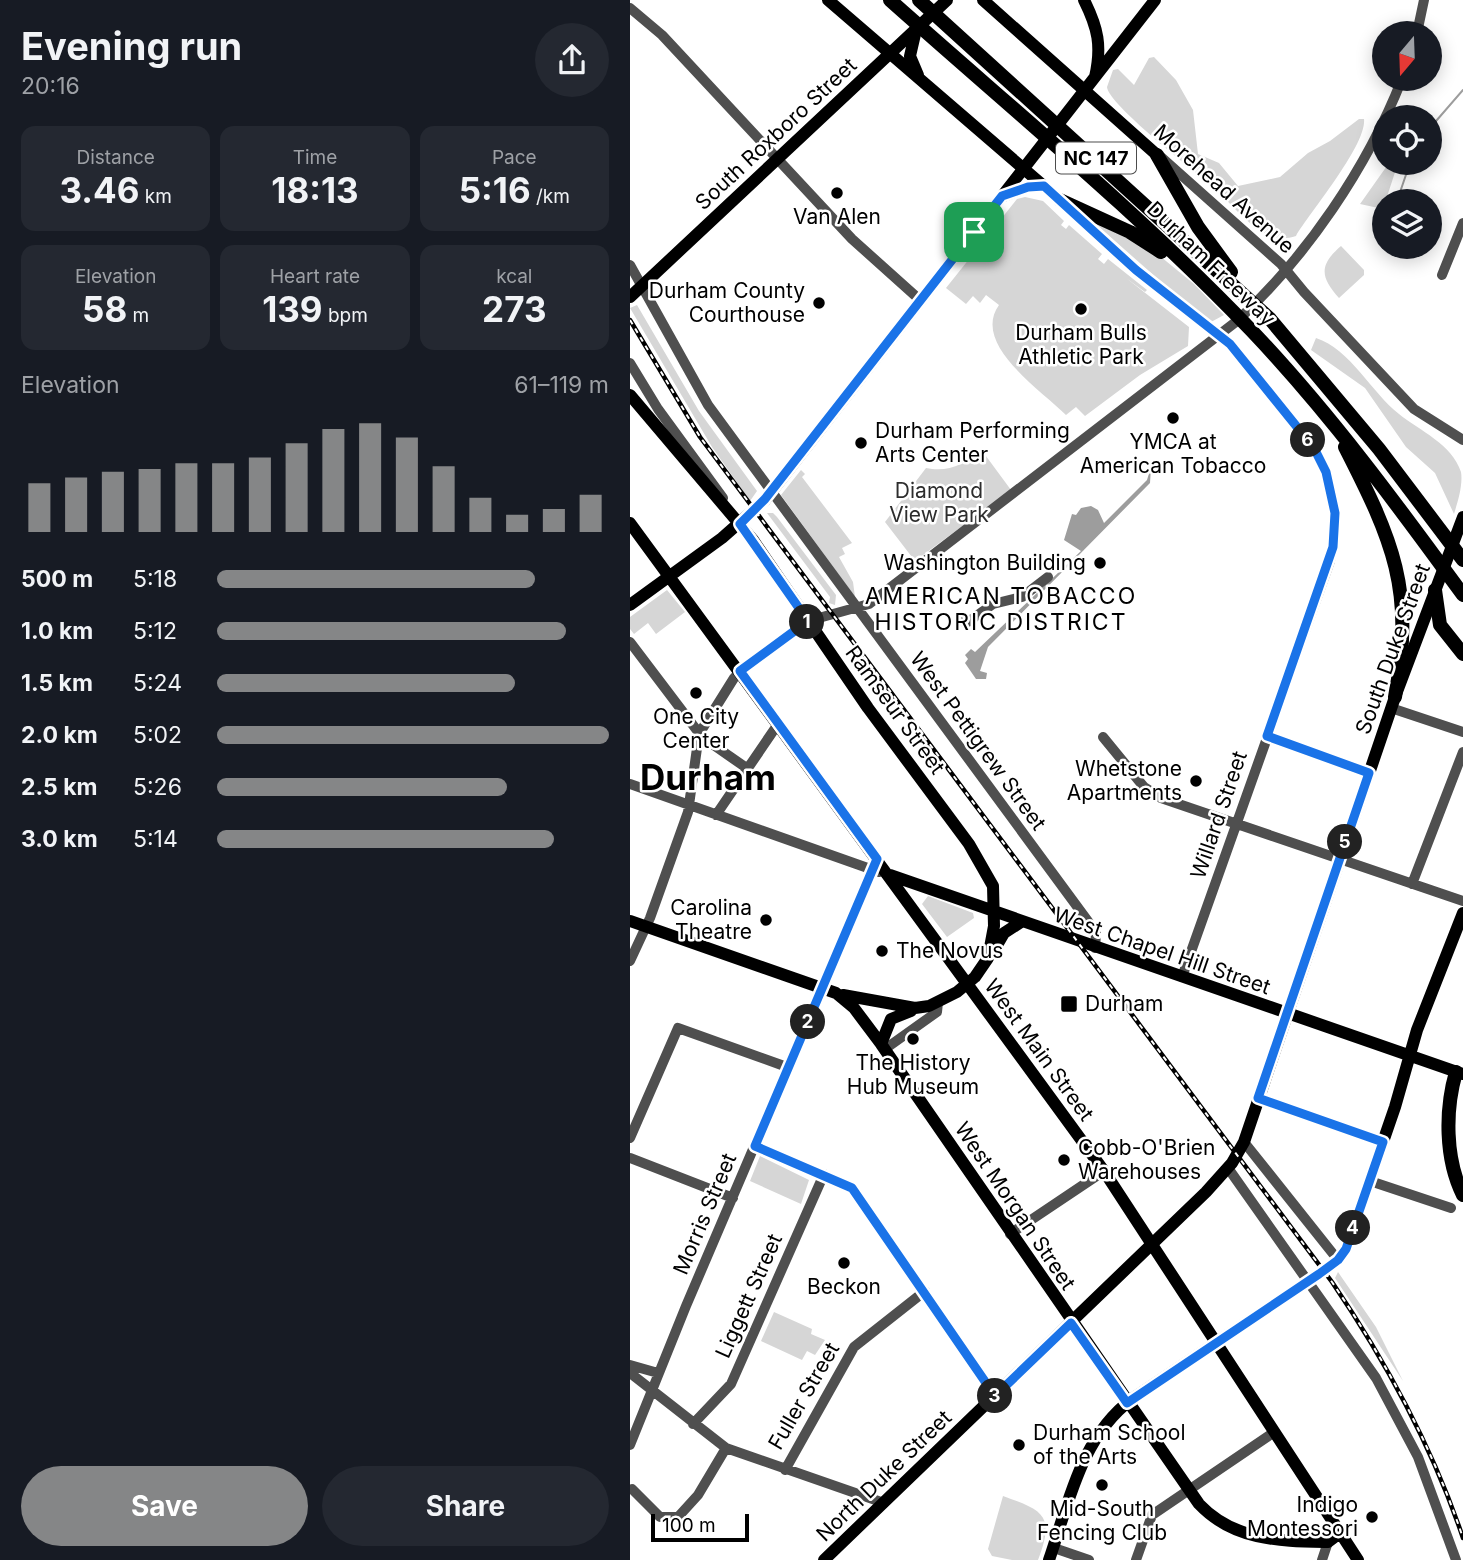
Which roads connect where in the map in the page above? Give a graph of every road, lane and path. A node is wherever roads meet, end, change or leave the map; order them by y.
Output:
1 (828, 0) edge
2 (890, 0) edge
3 (919, 0) edge
4 (947, 0) edge
5 (983, 0) edge
6 (1084, 0) edge
7 (1154, 0) edge
8 (1424, 0) edge
9 (630, 8) edge
10 (1419, 21) edge
11 (916, 29) junction
12 (890, 53) junction
13 (918, 75) junction
14 (1095, 77) junction
15 (1085, 91) junction
16 (1396, 91) edge
17 (1157, 155) junction
18 (778, 160) junction
19 (1024, 169) junction
20 (1044, 186) junction
21 (1002, 196) junction
22 (1060, 200) junction
23 (1463, 223) edge
24 (630, 265) edge
25 (1285, 269) junction
26 (1194, 271) junction
27 (1442, 275) dead end
28 (1237, 286) junction
29 (640, 288) junction
30 (630, 297) edge
31 (920, 300) junction
32 (1219, 335) junction
33 (630, 363) edge
34 (630, 395) edge
35 (1318, 405) junction
36 (1463, 440) edge
37 (770, 492) junction
38 (727, 508) junction
39 (1461, 522) edge
40 (630, 523) edge
41 (1437, 523) junction
42 (740, 524) junction
43 (1463, 554) edge
44 (1463, 561) edge
45 (668, 577) junction
46 (1048, 577) dead end
47 (1435, 590) junction
48 (1463, 595) edge
49 (630, 605) edge
50 (856, 608) junction
51 (808, 621) junction
52 (961, 621) dead end
53 (630, 642) edge
54 (1463, 654) edge
55 (740, 671) junction
56 (1393, 702) junction
57 (778, 724) junction
58 (1463, 732) edge
59 (699, 734) junction
60 (1267, 736) junction
61 (1103, 737) dead end
62 (1463, 752) edge
63 (748, 769) junction
64 (1369, 773) junction
65 (630, 784) edge
66 (689, 805) junction
67 (716, 815) junction
68 (1236, 825) junction
69 (1339, 860) junction
70 (876, 864) junction
71 (889, 875) junction
72 (1412, 884) junction
73 (1463, 901) edge
74 (995, 912) junction
75 (1463, 913) edge
76 (630, 921) edge
77 (1021, 922) junction
78 (646, 927) junction
79 (1095, 948) junction
80 (988, 958) junction
81 (630, 961) edge
82 (1182, 977) junction
83 (967, 984) junction
84 (830, 991) junction
85 (938, 1002) junction
86 (915, 1008) junction
87 (1286, 1015) junction
88 (883, 1046) junction
89 (1410, 1057) junction
90 (788, 1067) junction
91 (1461, 1075) edge
92 (1258, 1098) junction
93 (630, 1138) edge
94 (1244, 1142) junction
95 (1383, 1142) junction
96 (755, 1146) junction
97 (1463, 1154) edge
98 (630, 1158) edge
99 (1228, 1168) junction
100 (1104, 1171) junction
101 (824, 1174) junction
102 (1370, 1181) junction
103 (1463, 1195) edge
104 (733, 1198) junction
105 (1451, 1208) dead end
106 (1010, 1234) junction
107 (1152, 1244) junction
108 (1338, 1260) junction
109 (1308, 1280) junction
110 (925, 1291) junction
111 (1071, 1323) junction
112 (1215, 1343) junction
113 (630, 1365) edge
114 (630, 1373) edge
115 (658, 1373) junction
116 (651, 1391) junction
117 (995, 1396) junction
118 (1127, 1403) junction
119 (694, 1424) junction
120 (1273, 1433) junction
121 (630, 1445) edge
122 (726, 1448) junction
123 (785, 1469) junction
124 (632, 1489) dead end
125 (1188, 1490) junction
126 (884, 1503) junction
127 (1340, 1533) junction
128 (1328, 1542) junction
129 (1051, 1554) edge
130 (824, 1560) edge
131 (1089, 1560) edge
132 (1136, 1560) edge
133 (1322, 1560) edge
134 (1358, 1560) edge
135 (1456, 1560) edge

1 - 12 main road
2 - 26 highway, Durham Freeway / NC 147
3 - 28 highway, Durham Freeway / NC 147
4 - 11 main road, South Roxboro Street
5 - 15 main road, Morehead Avenue
6 - 14 main road
7 - 14 main road
8 - 10 street
9 - 18 street
11 - 12 main road, South Roxboro Street
11 - 13 main road
12 - 13 main road
12 - 18 main road, South Roxboro Street
13 - 19 main road
14 - 15 main road
15 - 17 main road, Morehead Avenue
15 - 19 main road
16 - 25 street
17 - 25 street, Morehead Avenue
17 - 28 highway
18 - 29 main road, South Roxboro Street
18 - 31 street
19 - 20 main road
19 - 21 main road
20 - 21 main road
20 - 22 main road
21 - 31 main road
22 - 26 highway
22 - 32 street, Willard Street
23 - 27 street
24 - 29 street, West Pettigrew Street
25 - 32 street
25 - 36 street, Morehead Avenue
26 - 35 highway, Durham Freeway / NC 147
28 - 41 highway, Durham Freeway / NC 147
29 - 30 main road, South Roxboro Street
29 - 37 street, West Pettigrew Street
31 - 37 main road
32 - 50 street
32 - 60 street, Willard Street
33 - 38 street, Ramseur Street
34 - 38 main road
35 - 48 highway, Durham Freeway / NC 147
35 - 56 highway
37 - 42 main road
37 - 50 street, West Pettigrew Street
38 - 42 main road, Ramseur Street
39 - 47 main road, South Duke Street
40 - 45 main road, West Main Street
41 - 43 highway
41 - 44 highway, Durham Freeway / NC 147
42 - 45 main road
42 - 51 main road, Ramseur Street
45 - 49 main road
45 - 55 main road, West Main Street
46 - 52 street
47 - 54 highway
47 - 56 main road, South Duke Street
50 - 51 street
50 - 79 street, West Pettigrew Street
51 - 55 street
51 - 74 main road, Ramseur Street
53 - 59 street
55 - 57 main road, West Main Street
55 - 59 street
56 - 58 street
56 - 64 main road, South Duke Street
57 - 63 street
57 - 70 main road, West Main Street
59 - 63 street
59 - 66 street
60 - 64 street
60 - 68 street, Willard Street
61 - 68 street
62 - 72 street
63 - 67 street
64 - 69 main road, South Duke Street
65 - 66 street
66 - 67 street
66 - 78 street
67 - 70 street
68 - 69 street
68 - 82 street, Willard Street
69 - 72 street
69 - 87 main road, South Duke Street
70 - 71 main road, West Main Street
70 - 84 street, Morris Street
71 - 74 main road, West Chapel Hill Street
71 - 83 main road, West Main Street
72 - 73 street
74 - 77 main road, West Chapel Hill Street
74 - 80 main road, Ramseur Street
75 - 89 main road
76 - 78 main road, West Morgan Street
77 - 79 main road, West Chapel Hill Street
77 - 80 main road
78 - 81 street
78 - 84 main road, West Morgan Street
79 - 82 main road, West Chapel Hill Street
80 - 83 main road
82 - 87 main road, West Chapel Hill Street
83 - 85 main road
83 - 100 main road, West Main Street
84 - 86 main road
84 - 88 main road, West Morgan Street
84 - 90 street, Morris Street
85 - 86 main road
85 - 88 street
86 - 88 main road
87 - 89 main road, West Chapel Hill Street
87 - 92 main road, South Duke Street
88 - 106 main road, West Morgan Street
89 - 91 main road, West Chapel Hill Street
89 - 95 main road
90 - 93 street
90 - 96 street, Morris Street
91 - 97 highway
91 - 103 highway
92 - 94 main road, South Duke Street
92 - 95 street
94 - 99 main road, South Duke Street
94 - 108 street
95 - 102 main road
96 - 101 street
96 - 104 street, Morris Street
98 - 104 street
99 - 107 main road, South Duke Street
99 - 109 street
100 - 106 street
100 - 107 main road, West Main Street
101 - 110 street
101 - 119 street, Liggett Street
102 - 105 street
102 - 108 main road
104 - 115 street, Morris Street
106 - 111 main road, West Morgan Street
107 - 111 main road, North Duke Street
107 - 112 main road, West Main Street
108 - 109 main road
109 - 112 main road
109 - 135 street
110 - 117 street
110 - 123 street, Fuller Street
111 - 117 main road, North Duke Street
111 - 118 main road, West Morgan Street
112 - 118 main road
112 - 120 main road, West Main Street
113 - 115 street
114 - 116 street
115 - 116 street, Morris Street
116 - 119 street
116 - 121 street, Morris Street
117 - 126 main road, North Duke Street
118 - 125 main road, West Morgan Street
118 - 129 main road
119 - 122 street
120 - 125 street
120 - 127 main road, West Main Street
122 - 123 street
122 - 124 street
123 - 126 street
125 - 128 main road, West Morgan Street
125 - 132 street
126 - 130 main road, North Duke Street
127 - 128 main road
127 - 134 main road, West Main Street
128 - 133 street
129 - 131 street

